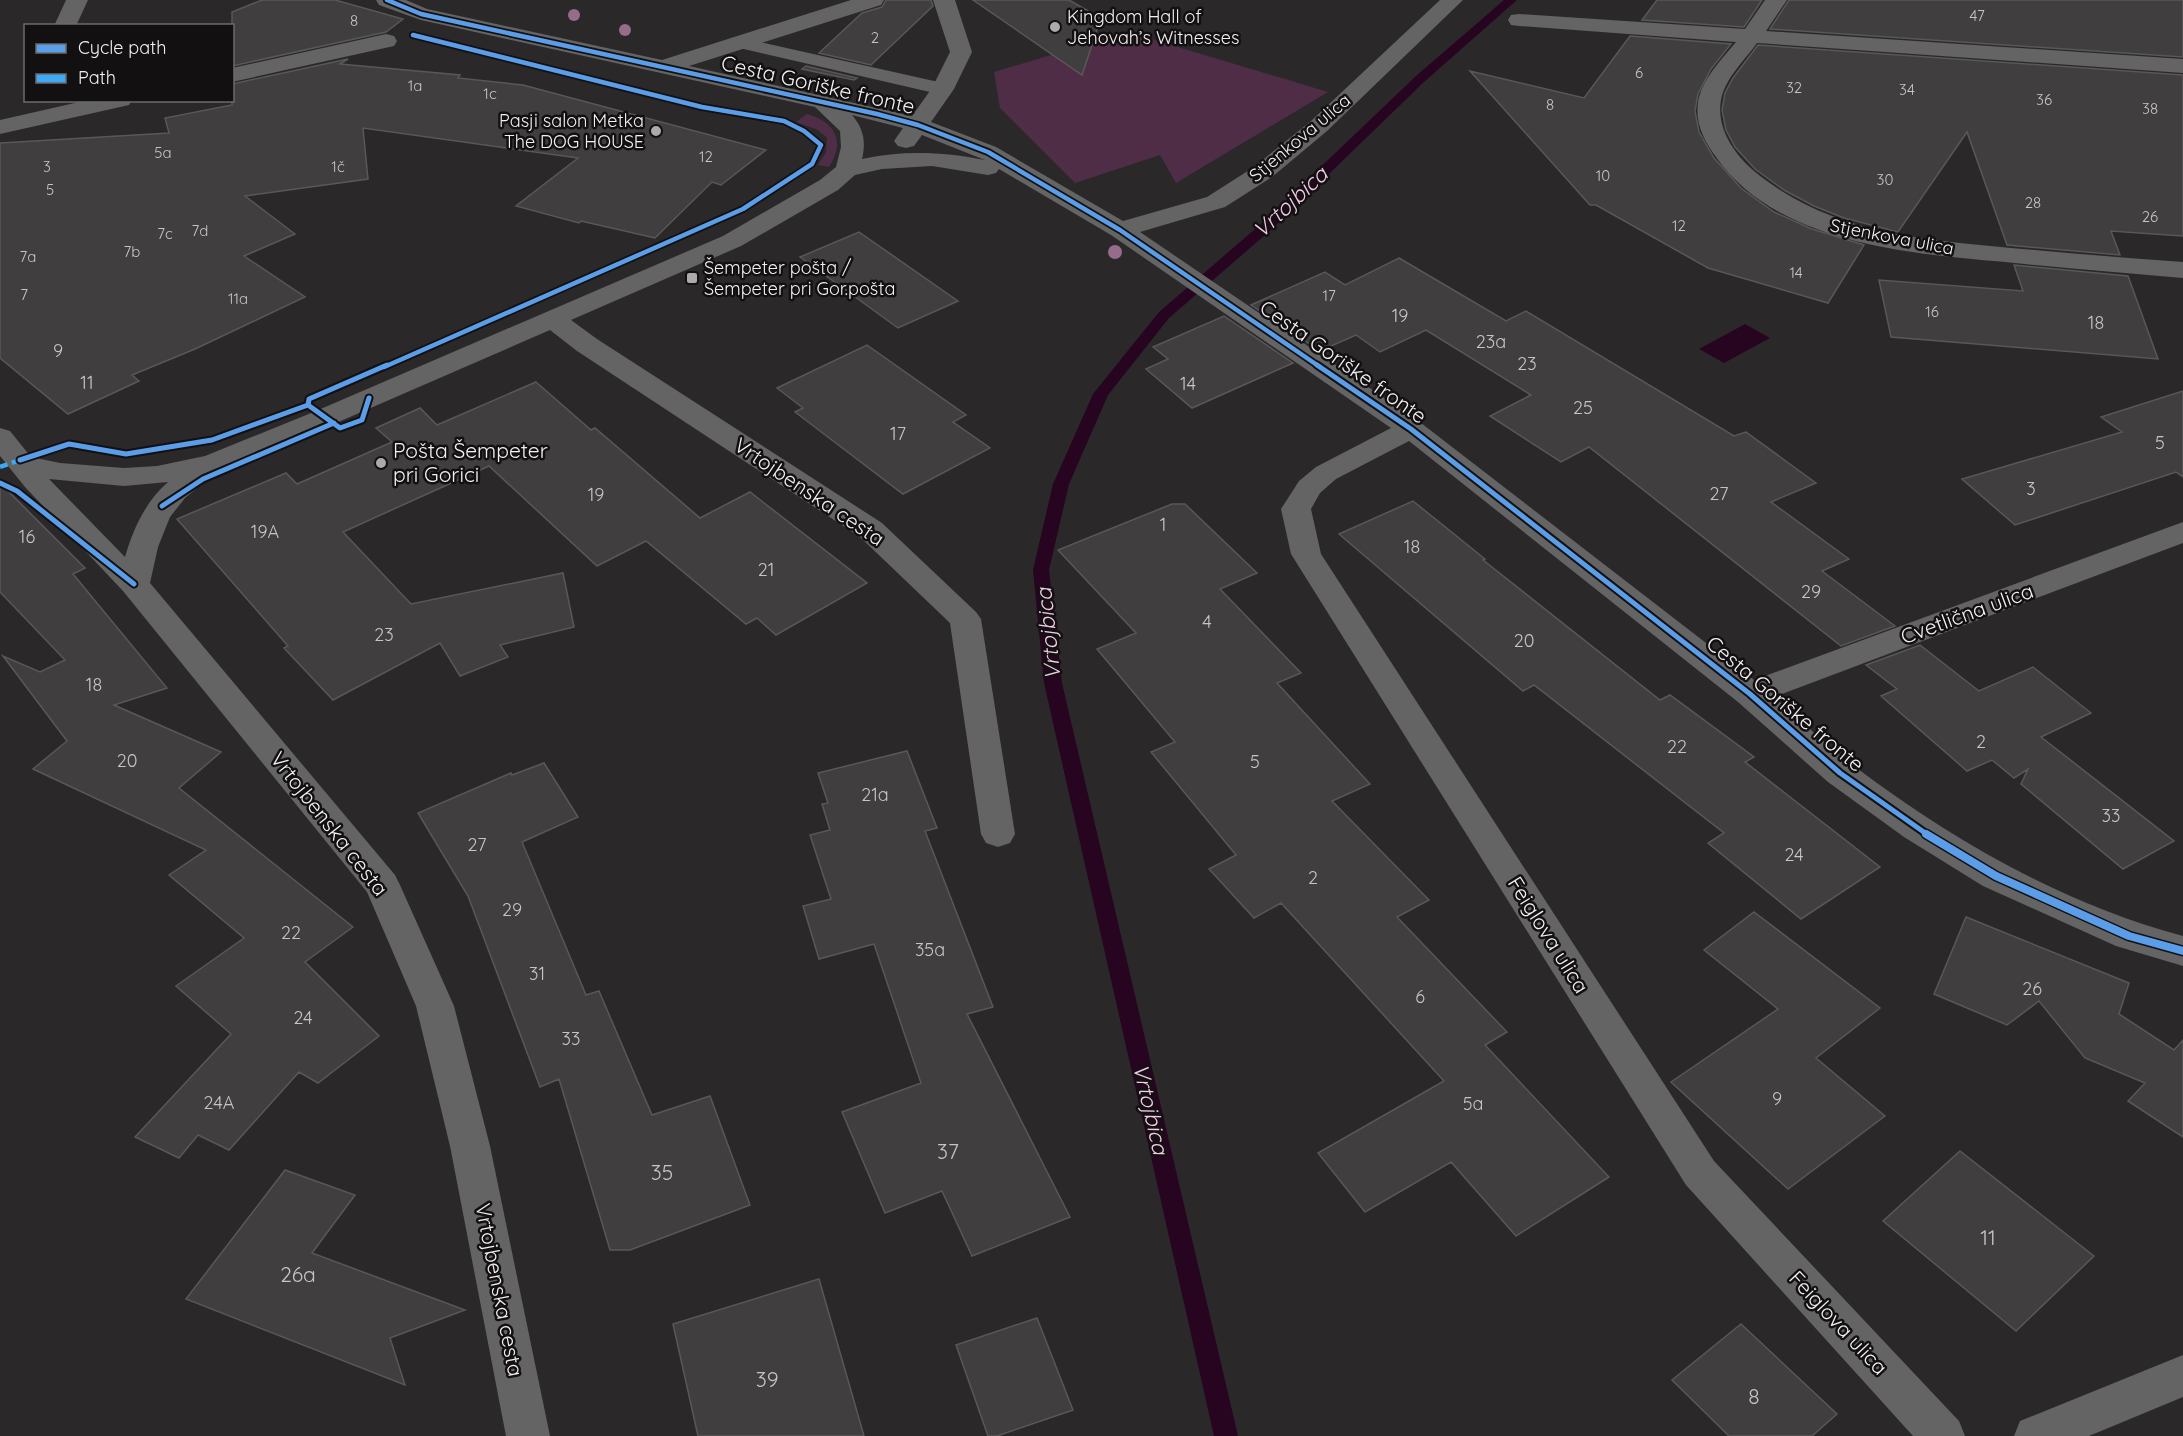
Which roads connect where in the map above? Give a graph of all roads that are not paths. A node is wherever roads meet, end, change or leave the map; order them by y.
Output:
1 (77, 0) edge
2 (387, 0) edge
3 (873, 0) edge
4 (944, 0) edge
5 (1452, 0) edge
6 (1776, 0) edge
7 (1519, 20) dead end
8 (66, 24) edge
9 (1752, 35) junction
10 (386, 41) dead end
11 (737, 42) junction
12 (664, 66) junction
13 (2183, 66) edge
14 (234, 75) edge
15 (943, 89) junction
16 (27, 102) edge
17 (114, 102) edge
18 (824, 104) junction
19 (918, 125) junction
20 (7, 133) edge
21 (882, 162) junction
22 (847, 170) junction
23 (1026, 176) junction
24 (1120, 230) junction
25 (2183, 270) edge
26 (551, 318) junction
27 (1411, 429) junction
28 (0, 437) edge
29 (213, 463) junction
30 (22, 464) junction
31 (2183, 532) edge
32 (134, 584) junction
33 (1750, 694) junction
34 (998, 834) dead end
35 (2183, 951) edge
36 (2183, 1376) edge
37 (528, 1436) edge
38 (1943, 1436) edge
39 (2036, 1436) edge

1 - 8 street
2 - 12 street, Cesta Goriške fronte
3 - 11 street
4 - 15 street
5 - 24 street, Stjenkova ulica
6 - 9 street, Stjenkova ulica
7 - 9 street
9 - 13 street
9 - 25 street, Stjenkova ulica
10 - 14 street
11 - 12 street
11 - 15 lane
12 - 18 street, Cesta Goriške fronte
15 - 19 street
16 - 20 street
17 - 20 street
18 - 19 street, Cesta Goriške fronte
18 - 22 street
19 - 21 street
19 - 23 street, Cesta Goriške fronte
21 - 22 street
21 - 23 street
22 - 26 street
23 - 24 street, Cesta Goriške fronte
24 - 27 street, Cesta Goriške fronte
26 - 29 street
26 - 34 street, Vrtojbenska cesta
27 - 33 street, Cesta Goriške fronte
27 - 38 street, Feiglova ulica
28 - 30 street, Vrtojbenska cesta
29 - 30 street
29 - 32 street
30 - 32 street, Vrtojbenska cesta
31 - 33 street, Cvetlična ulica
32 - 37 street, Vrtojbenska cesta
33 - 35 street, Cesta Goriške fronte
36 - 39 street

